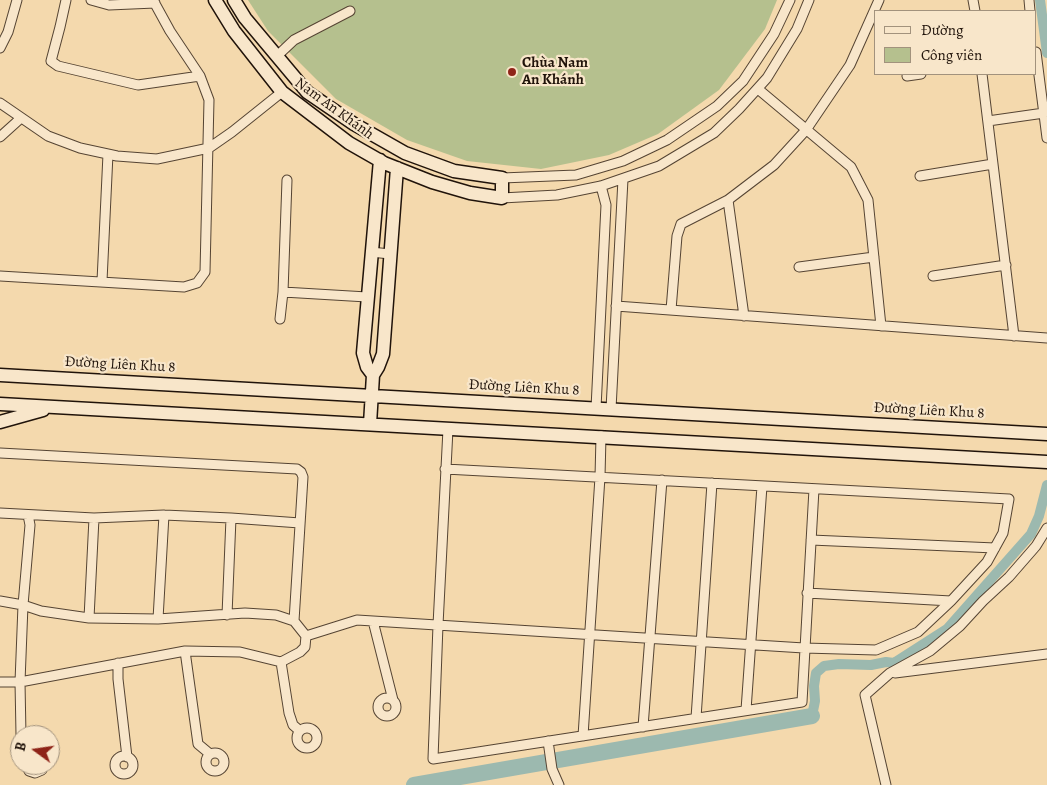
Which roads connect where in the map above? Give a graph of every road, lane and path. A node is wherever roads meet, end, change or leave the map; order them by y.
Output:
1 (17, 0) edge
2 (66, 0) edge
3 (91, 0) edge
4 (215, 0) edge
5 (234, 0) edge
6 (790, 0) edge
7 (809, 0) edge
8 (878, 0) edge
9 (154, 2) edge
10 (350, 11) dead end
11 (0, 48) edge
12 (277, 56) junction
13 (1037, 60) edge
14 (914, 75) edge
15 (982, 75) edge
16 (200, 76) junction
17 (907, 76) dead end
18 (758, 89) junction
19 (282, 92) junction
20 (0, 103) edge
21 (1044, 113) junction
22 (20, 118) junction
23 (988, 121) junction
24 (806, 130) junction
25 (0, 137) edge
26 (1047, 138) edge
27 (209, 148) junction
28 (108, 154) junction
29 (380, 160) junction
30 (994, 164) junction
31 (397, 168) junction
32 (920, 176) dead end
33 (502, 178) junction
34 (623, 178) junction
35 (287, 180) dead end
36 (377, 186) junction
37 (601, 186) junction
38 (395, 188) junction
39 (502, 198) junction
40 (728, 200) junction
41 (371, 252) junction
42 (390, 254) junction
43 (874, 257) junction
44 (1006, 265) junction
45 (799, 267) dead end
46 (603, 268) junction
47 (618, 269) junction
48 (0, 276) edge
49 (933, 276) dead end
50 (102, 281) junction
51 (283, 292) junction
52 (367, 297) junction
53 (616, 306) junction
54 (671, 310) junction
55 (744, 316) junction
56 (280, 319) dead end
57 (881, 326) junction
58 (1014, 336) junction
59 (1047, 338) edge
60 (0, 374) edge
61 (373, 375) junction
62 (372, 396) junction
63 (0, 404) edge
64 (53, 407) junction
65 (596, 408) junction
66 (611, 409) junction
67 (0, 422) edge
68 (370, 424) junction
69 (448, 429) junction
70 (1047, 434) edge
71 (601, 436) junction
72 (0, 453) edge
73 (1047, 462) edge
74 (445, 469) junction
75 (600, 477) junction
76 (662, 480) junction
77 (712, 483) junction
78 (762, 486) junction
79 (814, 489) junction
80 (0, 513) edge
81 (28, 515) junction
82 (164, 516) junction
83 (94, 518) junction
84 (231, 518) junction
85 (300, 523) junction
86 (1047, 528) edge
87 (810, 540) junction
88 (995, 548) junction
89 (807, 593) junction
90 (0, 601) edge
91 (951, 601) junction
92 (23, 605) junction
93 (227, 615) junction
94 (89, 618) junction
95 (158, 619) junction
96 (294, 621) junction
97 (373, 621) junction
98 (438, 625) junction
99 (590, 635) junction
100 (306, 636) junction
101 (650, 639) junction
102 (702, 642) junction
103 (750, 645) junction
104 (804, 648) junction
105 (185, 651) junction
106 (1047, 654) edge
107 (281, 662) junction
108 (118, 663) junction
109 (890, 673) junction
110 (0, 682) edge
111 (20, 682) junction
112 (393, 700) dead end
113 (746, 710) junction
114 (696, 718) junction
115 (21, 725) edge
116 (643, 727) junction
117 (300, 731) dead end
118 (583, 736) junction
119 (548, 742) junction
120 (210, 754) dead end
121 (127, 757) dead end
122 (558, 785) edge
123 (886, 785) edge

1 - 11 street
2 - 16 street
3 - 9 street
4 - 19 street, Nam An Khánh
5 - 12 street, Nam An Khánh
6 - 33 street
7 - 18 street
8 - 24 street
9 - 16 street
10 - 12 street
12 - 33 street, Nam An Khánh
13 - 21 street
14 - 17 street
15 - 23 street
16 - 27 street
18 - 24 street
18 - 34 street
19 - 27 street
19 - 29 street, Nam An Khánh
20 - 22 street
21 - 23 street
21 - 26 street
22 - 25 street
22 - 28 street
23 - 30 street
24 - 40 street
24 - 43 street
27 - 28 street
27 - 50 street
28 - 50 street
29 - 31 street, Nam An Khánh
29 - 36 street
30 - 32 street
30 - 44 street
31 - 38 street
31 - 39 street, Nam An Khánh
33 - 39 street
34 - 37 street
34 - 47 street
35 - 51 street
36 - 38 street
36 - 41 street
37 - 39 street
37 - 46 street
38 - 42 street
40 - 54 street
40 - 55 street
41 - 42 street
41 - 52 street
42 - 61 street
43 - 45 street
43 - 57 street
44 - 49 street
44 - 58 street
46 - 47 street
46 - 65 street
47 - 53 street
48 - 50 street
51 - 52 street
51 - 56 street
52 - 61 street
53 - 54 street
53 - 66 street
54 - 55 street
55 - 57 street
57 - 58 street
58 - 59 street
60 - 62 street, Đường Liên Khu 8
61 - 62 street
62 - 65 street, Đường Liên Khu 8
62 - 68 street
63 - 64 street
64 - 67 street
64 - 68 street
65 - 66 street, Đường Liên Khu 8
66 - 70 street, Đường Liên Khu 8
68 - 69 street
69 - 71 street
69 - 74 street
71 - 73 street
71 - 75 street
72 - 85 street
74 - 75 street
74 - 98 street
75 - 76 street
75 - 99 street
76 - 77 street
76 - 101 street
77 - 78 street
77 - 102 street
78 - 79 street
78 - 103 street
79 - 87 street
79 - 88 street
80 - 81 street
81 - 83 street
81 - 92 street
82 - 83 street
82 - 84 street
82 - 95 street
83 - 94 street
84 - 85 street
84 - 93 street
85 - 96 street
86 - 109 street
87 - 88 street
87 - 89 street
88 - 91 street
89 - 91 street
89 - 104 street
90 - 92 street
91 - 104 street
92 - 94 street
92 - 111 street
93 - 95 street
93 - 96 street
94 - 95 street
96 - 100 street
97 - 98 street
97 - 100 street
97 - 112 street
98 - 99 street
98 - 119 street
99 - 101 street
99 - 118 street
100 - 107 street
101 - 102 street
101 - 116 street
102 - 103 street
102 - 114 street
103 - 104 street
103 - 113 street
104 - 113 street
105 - 107 street
105 - 108 street
105 - 120 street
106 - 109 street
107 - 117 street
108 - 111 street
108 - 121 street
109 - 123 street
110 - 111 street
111 - 115 street
113 - 114 street
114 - 116 street
116 - 118 street
118 - 119 street
119 - 122 street

